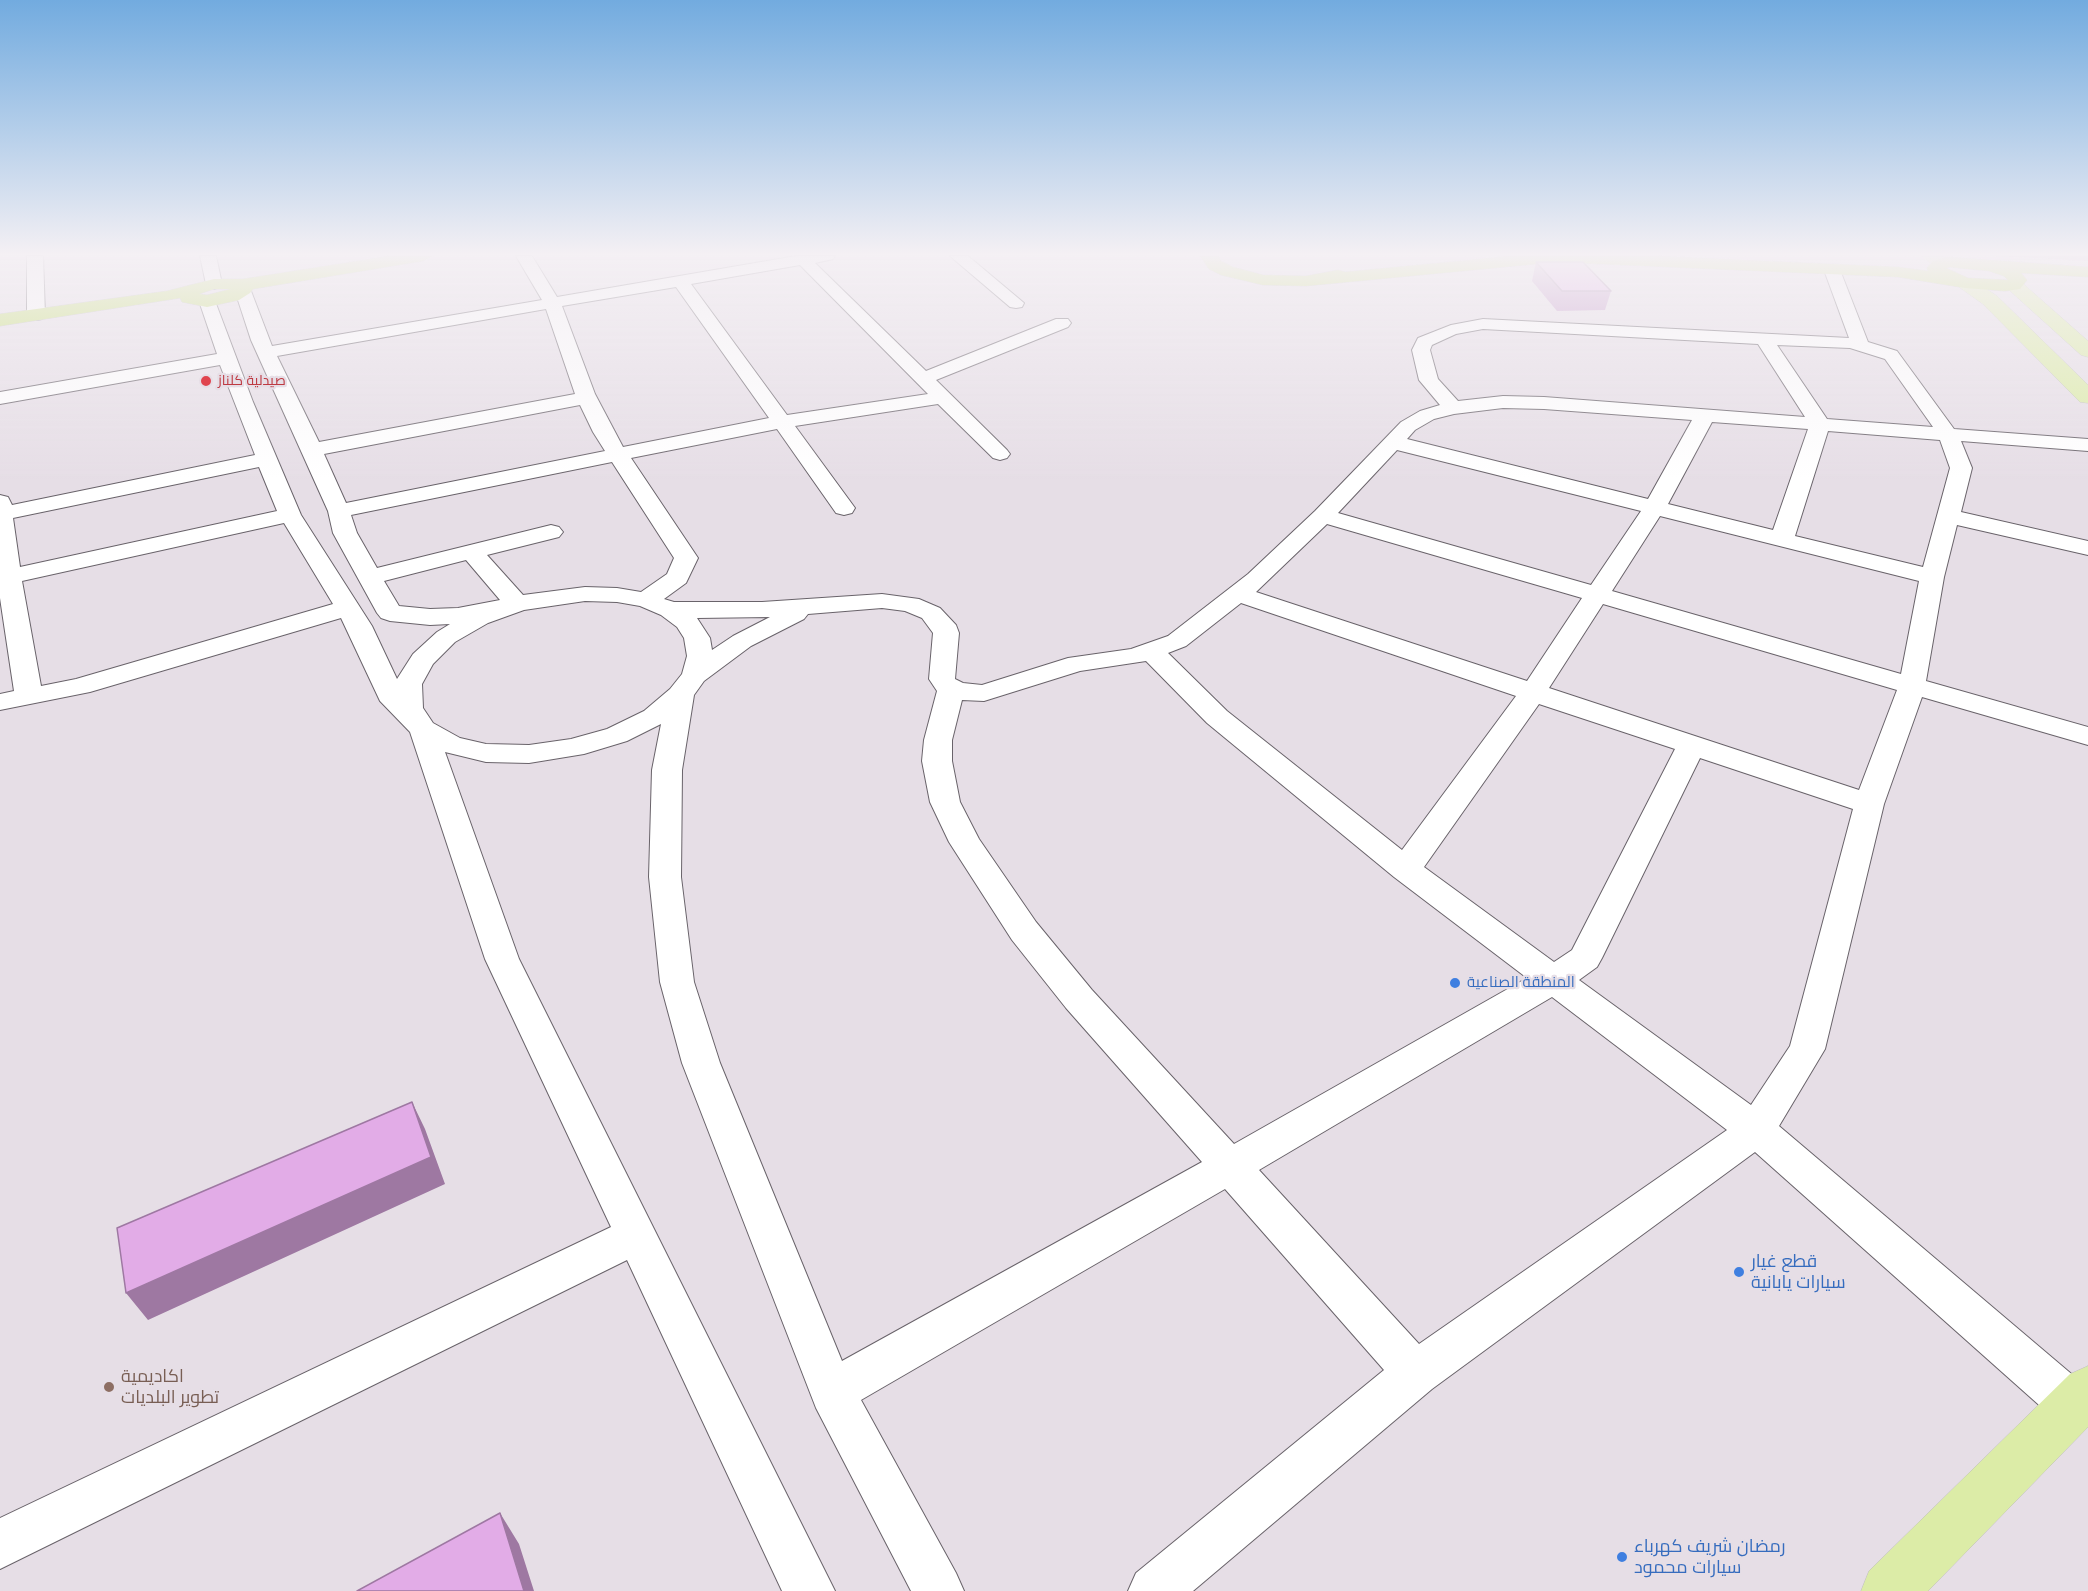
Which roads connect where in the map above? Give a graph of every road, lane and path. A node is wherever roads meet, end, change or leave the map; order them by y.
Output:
1 (216, 330) edge
2 (258, 330) edge
3 (393, 330) edge
4 (562, 330) edge
5 (715, 330) edge
6 (875, 330) edge
7 (1044, 330) edge
8 (1454, 330) edge
9 (1601, 330) edge
10 (1855, 330) edge
11 (2021, 330) edge
12 (2066, 330) edge
13 (1764, 339) junction
14 (1860, 344) junction
15 (2088, 351) edge
16 (266, 352) junction
17 (227, 358) junction
18 (924, 378) junction
19 (2088, 397) edge
20 (0, 398) edge
21 (587, 398) junction
22 (943, 398) junction
23 (1453, 408) junction
24 (1706, 414) junction
25 (780, 422) junction
26 (1820, 424) junction
27 (1948, 434) junction
28 (1392, 442) junction
29 (2088, 445) edge
30 (312, 450) junction
31 (617, 453) junction
32 (1000, 454) dead end
33 (266, 459) junction
34 (1655, 507) junction
35 (1, 508) edge
36 (844, 508) dead end
37 (339, 511) junction
38 (290, 515) junction
39 (1323, 516) junction
40 (1948, 516) junction
41 (551, 532) dead end
42 (1782, 539) junction
43 (2088, 548) edge
44 (472, 552) junction
45 (1932, 576) junction
46 (369, 577) junction
47 (5, 579) edge
48 (1237, 594) junction
49 (1597, 595) junction
50 (517, 604) junction
51 (658, 605) junction
52 (348, 608) junction
53 (809, 608) junction
54 (1152, 652) junction
55 (687, 685) junction
56 (1912, 686) junction
57 (951, 688) junction
58 (1533, 692) junction
59 (29, 697) junction
60 (0, 702) edge
61 (423, 729) junction
62 (2088, 736) edge
63 (1692, 745) junction
64 (1869, 804) junction
65 (1405, 869) junction
66 (1554, 979) junction
67 (1756, 1130) junction
68 (1231, 1166) junction
69 (636, 1235) junction
70 (1416, 1372) junction
71 (832, 1392) junction
72 (2080, 1398) edge
73 (0, 1544) edge
74 (808, 1591) edge
75 (938, 1591) edge
76 (1154, 1591) edge
77 (1889, 1591) edge

1 - 17 street
2 - 16 street
3 - 16 street
4 - 21 street
5 - 25 street
6 - 18 street
7 - 18 street
8 - 23 street
9 - 13 street
10 - 14 street
11 - 19 main road
12 - 15 main road
13 - 14 street
13 - 26 street
14 - 27 street
16 - 30 street
17 - 20 street
17 - 33 street
18 - 22 street
21 - 30 street
21 - 31 street
22 - 25 street
22 - 32 street
23 - 24 street
23 - 28 street
24 - 26 street
24 - 34 street
25 - 31 street
25 - 36 street
26 - 27 street
26 - 42 street
27 - 29 street
27 - 40 street
28 - 34 street
28 - 39 street
30 - 37 street
31 - 37 street
31 - 51 street
33 - 35 street
33 - 38 street
34 - 42 street
34 - 49 street
35 - 47 street
37 - 46 street
38 - 47 street
38 - 52 street
39 - 48 street
39 - 49 street
40 - 43 street
40 - 45 street
41 - 44 street
42 - 45 street
44 - 46 street
44 - 50 street
45 - 56 street
46 - 50 street
47 - 59 street
48 - 54 street
48 - 58 street
49 - 56 street
49 - 58 street
50 - 51 street
50 - 61 street
51 - 53 street
51 - 55 street
52 - 59 street
52 - 61 street
53 - 55 street
53 - 57 street
54 - 57 street
54 - 65 street
55 - 61 street
55 - 71 street
56 - 62 street
56 - 64 street
57 - 68 street
58 - 63 street
58 - 65 street
59 - 60 street
61 - 69 street
63 - 64 street
63 - 66 street
64 - 67 street
65 - 66 street
66 - 67 street
66 - 68 street
67 - 70 street
67 - 72 street
68 - 70 street
68 - 71 street
69 - 73 street
69 - 74 street
70 - 76 street
71 - 75 street
72 - 77 main road

